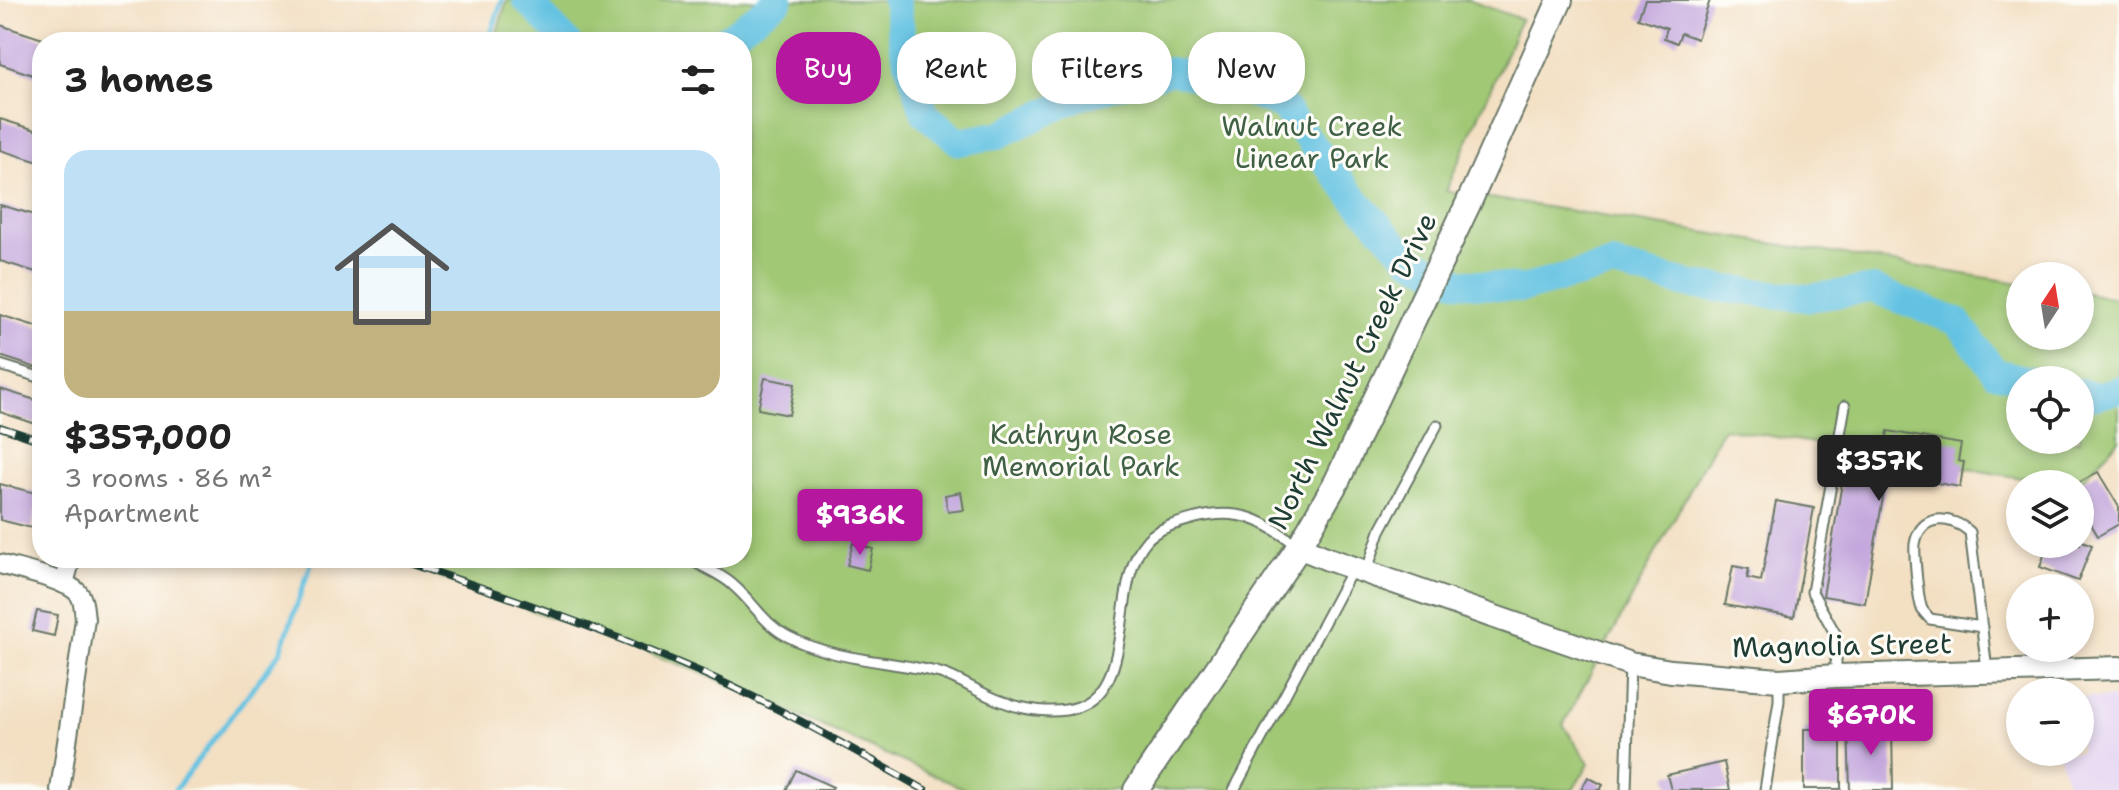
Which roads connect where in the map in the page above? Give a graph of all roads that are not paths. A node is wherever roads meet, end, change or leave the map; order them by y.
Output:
1 (1560, 0) edge
2 (0, 365) edge
3 (32, 375) edge
4 (1845, 406) dead end
5 (1437, 425) dead end
6 (1299, 547) junction
7 (0, 564) edge
8 (68, 568) edge
9 (705, 568) edge
10 (1360, 570) junction
11 (64, 584) junction
12 (1982, 627) junction
13 (1630, 664) junction
14 (2119, 668) edge
15 (1988, 673) junction
16 (1836, 676) junction
17 (1779, 680) junction
18 (60, 790) edge
19 (1136, 790) edge
20 (1234, 790) edge
21 (1626, 790) edge
22 (1765, 790) edge

1 - 6 main road, North Walnut Creek Drive
2 - 3 lane
4 - 16 lane
5 - 10 lane
6 - 9 lane
6 - 10 street, Magnolia Street
6 - 19 main road, North Walnut Creek Drive
7 - 11 street
8 - 11 street
10 - 13 street, Magnolia Street
10 - 20 lane
11 - 18 street
12 - 12 lane
12 - 15 lane
13 - 17 street, Magnolia Street
13 - 21 lane
14 - 15 street, Magnolia Street
15 - 16 street, Magnolia Street
16 - 17 street, Magnolia Street
17 - 22 lane

